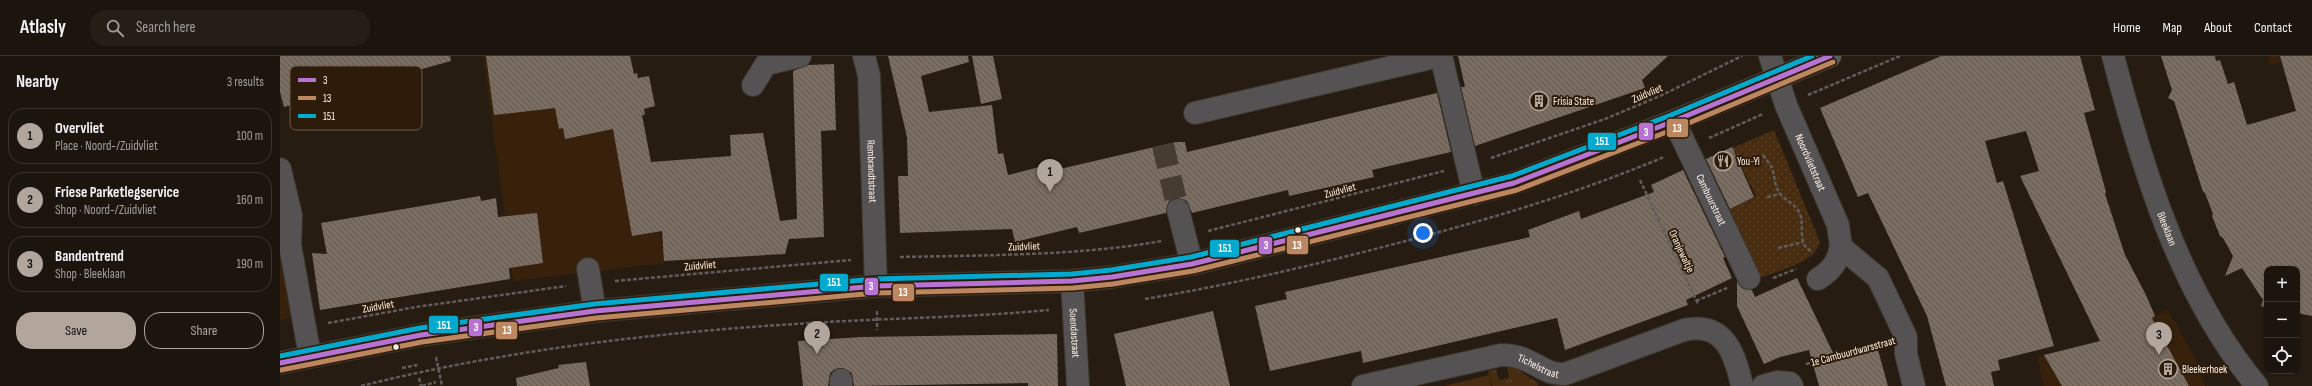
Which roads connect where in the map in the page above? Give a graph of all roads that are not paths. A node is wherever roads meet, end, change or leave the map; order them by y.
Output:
1 (800, 56) edge
2 (864, 56) edge
3 (1440, 56) edge
4 (1770, 56) edge
5 (1830, 56) edge
6 (2113, 56) edge
7 (1778, 79) junction
8 (753, 85) dead end
9 (1195, 113) dead end
10 (1674, 122) junction
11 (280, 169) edge
12 (1474, 194) junction
13 (1178, 210) tunnel mouth
14 (1841, 247) junction
15 (1192, 264) junction
16 (589, 276) road end
17 (1749, 278) dead end
18 (1818, 279) dead end
19 (1072, 281) junction
20 (876, 286) junction
21 (595, 311) junction
22 (310, 356) junction
23 (280, 363) edge
24 (1791, 385) edge
25 (1078, 386) edge
26 (1363, 386) edge
27 (1742, 386) edge
28 (1763, 386) edge
29 (1914, 386) edge
30 (2257, 386) edge

1 - 8 street
2 - 20 street, Rembrandtstraat
3 - 9 street
3 - 12 street
4 - 7 street, Noordvlietstraat
5 - 7 main road
6 - 30 street, Bleeklaan
7 - 10 main road
7 - 14 street, Noordvlietstraat
10 - 12 main road
10 - 17 street, Cambuurstraat
11 - 22 street
12 - 15 main road
13 - 15 street
14 - 18 street, Noordvlietstraat
14 - 29 street
15 - 19 main road
16 - 21 street
19 - 20 main road
19 - 25 street, Soendastraat
20 - 21 main road
21 - 22 main road
22 - 23 main road
24 - 28 street
26 - 27 street, Tichelstraat

